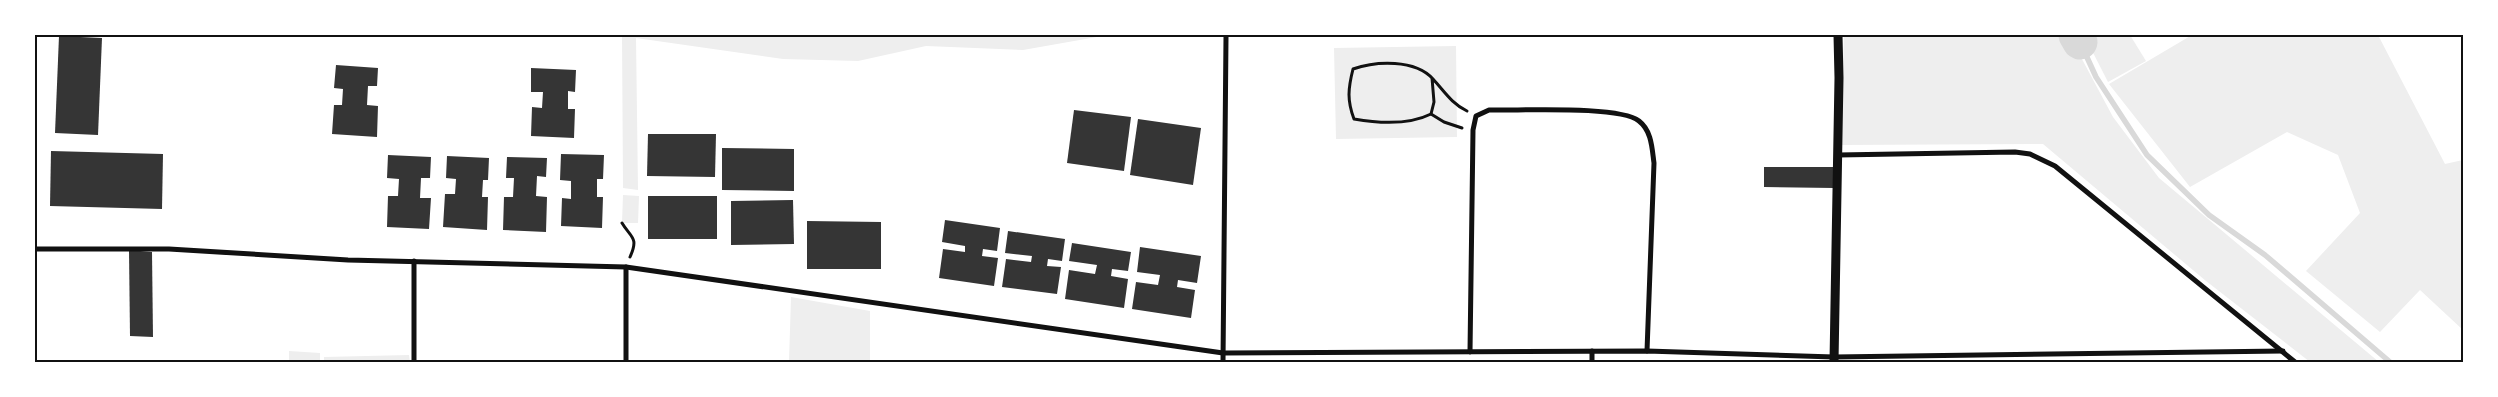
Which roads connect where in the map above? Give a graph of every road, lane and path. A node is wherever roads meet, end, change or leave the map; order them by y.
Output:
1 (1838, 35) edge
2 (1226, 37) dead end
3 (1432, 78) junction
4 (1431, 114) junction
5 (1476, 116) junction
6 (1473, 130) junction
7 (1838, 155) junction
8 (622, 223) dead end
9 (35, 249) edge
10 (414, 261) junction
11 (626, 267) junction
12 (1592, 351) junction
13 (1647, 351) junction
14 (2283, 351) junction
15 (1470, 352) junction
16 (1223, 353) junction
17 (1834, 360) edge
18 (414, 362) edge
19 (626, 362) edge
20 (1223, 362) edge
21 (1592, 362) edge
22 (2295, 362) edge

1 - 7 street
2 - 16 street
3 - 4 path
3 - 4 path
3 - 5 path
4 - 6 path
5 - 6 street
5 - 13 street
6 - 15 street
7 - 14 street
7 - 17 street
8 - 11 path
9 - 10 street
10 - 11 street
10 - 18 street
11 - 16 street
11 - 19 street
12 - 13 street
12 - 15 street
12 - 21 street
13 - 17 street
14 - 17 street
14 - 22 street
15 - 16 street
16 - 20 street

